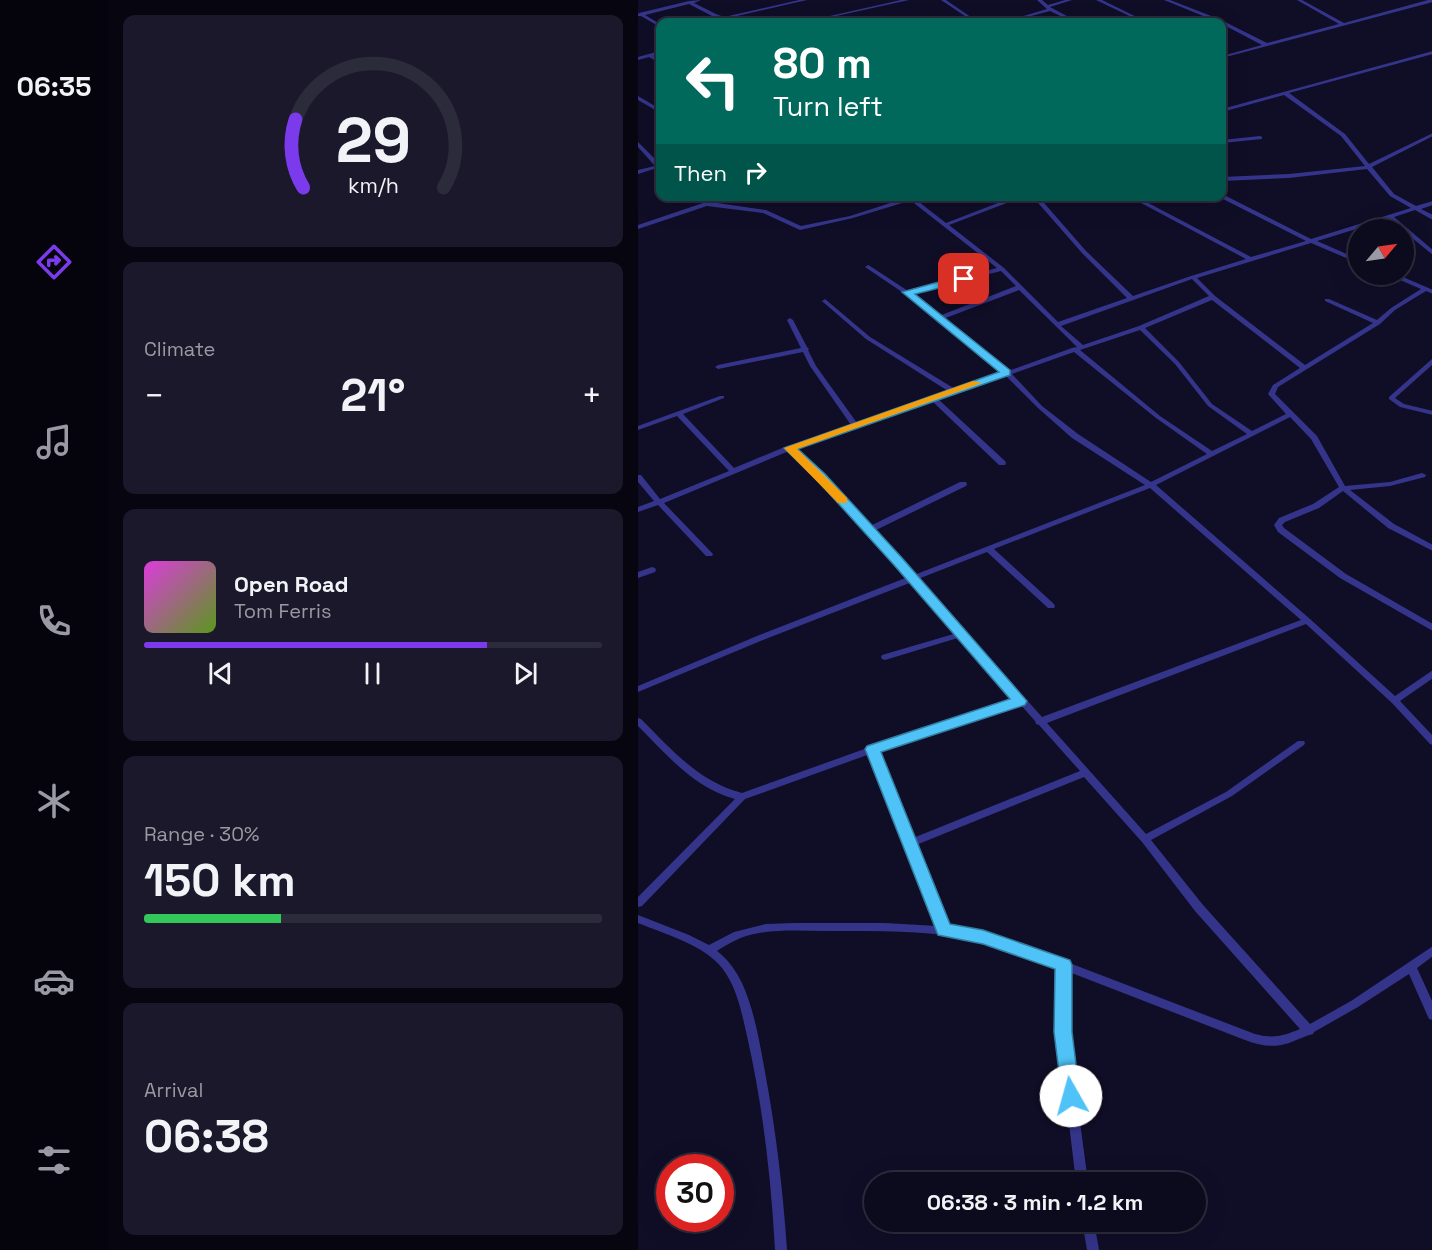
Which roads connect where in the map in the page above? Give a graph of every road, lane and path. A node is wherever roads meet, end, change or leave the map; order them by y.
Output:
1 (699, 0) edge
2 (805, 0) edge
3 (907, 0) edge
4 (943, 0) edge
5 (1039, 0) edge
6 (1070, 0) edge
7 (1098, 0) edge
8 (1166, 0) edge
9 (1299, 0) edge
10 (1433, 0) edge
11 (689, 2) junction
12 (638, 6) edge
13 (1049, 8) junction
14 (647, 13) junction
15 (640, 14) edge
16 (824, 18) edge
17 (970, 18) edge
18 (1018, 18) edge
19 (1068, 18) edge
20 (1136, 18) edge
21 (1212, 18) edge
22 (656, 24) edge
23 (1343, 24) junction
24 (1226, 25) edge
25 (1266, 45) junction
26 (1433, 52) edge
27 (656, 54) edge
28 (650, 56) junction
29 (1226, 56) edge
30 (638, 59) edge
31 (656, 60) edge
32 (1285, 93) junction
33 (638, 98) edge
34 (656, 108) edge
35 (1226, 109) edge
36 (1433, 134) edge
37 (1260, 138) dead end
38 (1226, 142) edge
39 (638, 144) edge
40 (656, 163) edge
41 (1367, 166) junction
42 (656, 168) edge
43 (638, 172) edge
44 (1226, 179) edge
45 (1226, 198) edge
46 (704, 201) edge
47 (720, 201) edge
48 (901, 201) edge
49 (918, 201) edge
50 (1009, 201) edge
51 (1039, 201) edge
52 (1140, 201) edge
53 (1433, 203) edge
54 (707, 204) junction
55 (1416, 209) junction
56 (1390, 217) junction
57 (1433, 218) edge
58 (945, 225) junction
59 (638, 227) edge
60 (1311, 241) junction
61 (1433, 253) edge
62 (1348, 257) edge
63 (1252, 260) junction
64 (868, 267) dead end
65 (1002, 269) junction
66 (1193, 277) junction
67 (1414, 284) edge
68 (1020, 287) junction
69 (1430, 290) edge
70 (907, 292) junction
71 (1213, 297) junction
72 (1132, 298) junction
73 (1327, 300) dead end
74 (825, 301) dead end
75 (939, 318) junction
76 (790, 320) dead end
77 (1378, 323) junction
78 (1057, 325) junction
79 (1141, 327) junction
80 (1077, 348) junction
81 (806, 349) junction
82 (1433, 360) edge
83 (718, 367) dead end
84 (1305, 368) junction
85 (1007, 373) junction
86 (953, 391) junction
87 (722, 397) dead end
88 (932, 398) junction
89 (1433, 413) edge
90 (678, 414) junction
91 (1291, 414) junction
92 (854, 424) junction
93 (638, 428) edge
94 (1251, 434) junction
95 (790, 448) junction
96 (1212, 454) junction
97 (1002, 463) dead end
98 (733, 471) junction
99 (1422, 476) dead end
100 (638, 477) edge
101 (963, 484) dead end
102 (1151, 485) junction
103 (1343, 488) junction
104 (659, 502) junction
105 (638, 510) edge
106 (869, 530) junction
107 (989, 549) junction
108 (1433, 549) edge
109 (709, 554) dead end
110 (652, 570) dead end
111 (638, 575) edge
112 (913, 579) junction
113 (1051, 606) dead end
114 (1307, 621) junction
115 (1433, 628) edge
116 (962, 634) junction
117 (885, 657) dead end
118 (1433, 673) edge
119 (638, 689) edge
120 (1020, 701) junction
121 (1395, 701) junction
122 (638, 721) edge
123 (1039, 722) junction
124 (1433, 742) edge
125 (1301, 743) dead end
126 (873, 749) junction
127 (1085, 772) junction
128 (742, 797) junction
129 (1145, 839) junction
130 (911, 843) junction
131 (638, 903) edge
132 (638, 920) edge
133 (944, 930) junction
134 (1433, 950) edge
135 (710, 951) junction
136 (1064, 965) junction
137 (1411, 968) junction
138 (1433, 1016) edge
139 (1309, 1031) junction
140 (1081, 1172) edge
141 (1090, 1232) edge
142 (781, 1250) edge
143 (1093, 1250) edge

1 - 11 street
2 - 11 street
3 - 16 street
4 - 17 street
5 - 13 street
6 - 13 street
7 - 20 street
8 - 21 street
9 - 23 street
10 - 23 street
11 - 14 street
12 - 14 street
13 - 18 street
13 - 19 street
14 - 15 street
15 - 22 street
23 - 25 street
24 - 25 street
25 - 29 street
26 - 32 street
27 - 28 street
28 - 30 street
28 - 31 street
32 - 35 street
32 - 41 street
33 - 34 street
36 - 41 street
37 - 38 street
39 - 40 street
41 - 44 street
41 - 55 street
42 - 43 street
45 - 60 street
46 - 54 street
47 - 54 street
48 - 54 street
49 - 58 street
50 - 58 street
51 - 72 street
52 - 63 street
53 - 55 street
54 - 59 street
55 - 56 street
55 - 57 street
56 - 60 street
56 - 61 street
58 - 65 street
60 - 62 street
60 - 63 street
63 - 66 street
64 - 70 street
65 - 68 street
65 - 70 street
66 - 71 street
66 - 72 street
67 - 69 street
68 - 75 street
68 - 78 street
69 - 77 street
70 - 75 street
71 - 79 street
71 - 84 street
72 - 78 street
73 - 77 street
74 - 86 street
75 - 85 street
76 - 81 street
77 - 84 street
78 - 80 street
79 - 80 street
79 - 94 street
80 - 85 street
80 - 96 street
81 - 83 street
81 - 92 street
82 - 89 street
84 - 91 street
85 - 86 street
85 - 102 street
86 - 88 street
87 - 90 street
88 - 92 street
88 - 97 street
90 - 93 street
90 - 98 street
91 - 94 street
91 - 103 street
92 - 95 street
94 - 96 street
95 - 98 street
95 - 106 street
96 - 102 street
98 - 104 street
99 - 103 street
100 - 104 street
101 - 106 street
102 - 107 street
102 - 114 street
103 - 108 street
103 - 115 street
104 - 105 street
104 - 109 street
106 - 112 street
107 - 112 street
107 - 113 street
110 - 111 street
112 - 116 street
112 - 119 street
114 - 121 street
114 - 123 street
116 - 117 street
116 - 120 street
118 - 121 street
120 - 123 street
120 - 126 street
121 - 124 street
122 - 128 street
123 - 127 street
125 - 129 street
126 - 128 street
126 - 130 street
127 - 129 street
127 - 130 street
128 - 131 street
129 - 139 street
130 - 133 street
132 - 135 street
133 - 135 street
133 - 136 street
134 - 137 street
135 - 142 street
136 - 139 street
136 - 140 street
137 - 138 street
137 - 139 street
141 - 143 street

